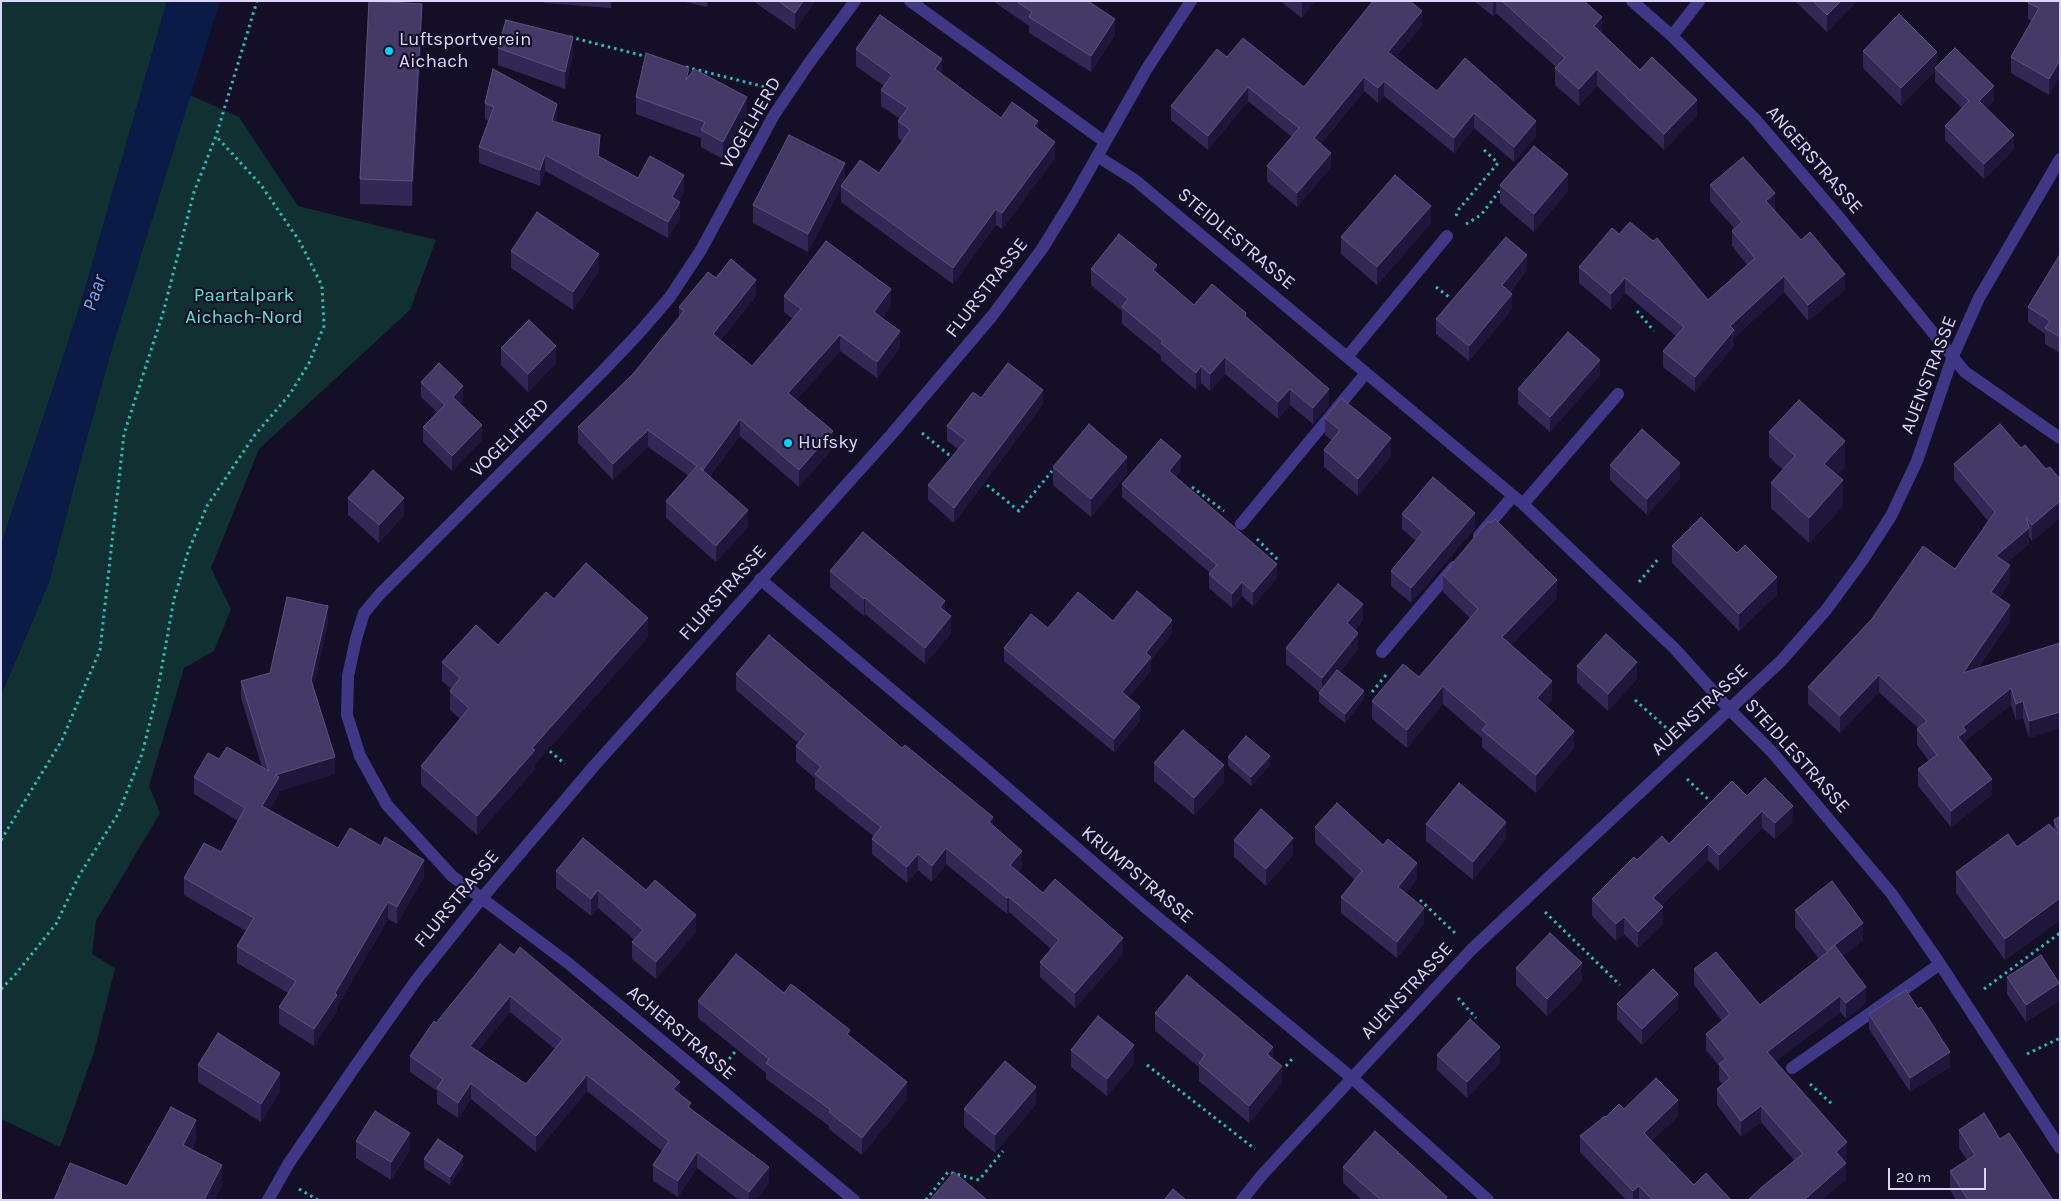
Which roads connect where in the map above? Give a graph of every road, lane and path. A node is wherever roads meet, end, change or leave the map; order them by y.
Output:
1 (257, 1) edge
2 (855, 1) edge
3 (910, 1) edge
4 (1191, 1) edge
5 (1632, 1) edge
6 (1699, 1) edge
7 (563, 35) edge
8 (1672, 36) junction
9 (657, 60) edge
10 (685, 67) edge
11 (789, 94) junction
12 (216, 136) junction
13 (1105, 142) junction
14 (1484, 150) dead end
15 (1097, 156) junction
16 (2060, 159) edge
17 (1503, 187) edge
18 (1447, 236) junction
19 (1638, 311) dead end
20 (1654, 331) dead end
21 (1953, 356) junction
22 (1347, 357) junction
23 (1366, 373) junction
24 (1618, 394) dead end
25 (905, 419) junction
26 (2060, 438) edge
27 (958, 462) edge
28 (1052, 471) dead end
29 (981, 480) edge
30 (1518, 500) junction
31 (1241, 524) dead end
32 (1659, 558) dead end
33 (760, 580) junction
34 (1624, 600) junction
35 (1382, 652) dead end
36 (1636, 700) dead end
37 (1729, 709) junction
38 (540, 742) edge
39 (1687, 748) junction
40 (1671, 762) junction
41 (582, 779) junction
42 (1710, 801) edge
43 (1, 840) edge
44 (1528, 896) junction
45 (482, 898) junction
46 (1420, 900) dead end
47 (2060, 932) edge
48 (1472, 949) junction
49 (1940, 964) junction
50 (1620, 985) dead end
51 (1, 988) edge
52 (1966, 1003) junction
53 (2060, 1038) edge
54 (740, 1045) edge
55 (2006, 1064) junction
56 (1147, 1065) dead end
57 (1792, 1068) dead end
58 (1352, 1078) junction
59 (710, 1082) junction
60 (2060, 1148) edge
61 (1003, 1151) dead end
62 (1273, 1163) junction
63 (268, 1200) edge
64 (854, 1200) edge
65 (926, 1200) edge
66 (1242, 1200) edge
67 (1488, 1200) edge

1 - 12 path
2 - 11 street, VOGELHERD
3 - 13 street
4 - 13 street, FLURSTRASSE
5 - 8 street, ANGERSTRASSE
6 - 8 street
7 - 9 path
8 - 21 street, ANGERSTRASSE
10 - 11 path
11 - 45 street, VOGELHERD
12 - 43 path
12 - 51 path
13 - 15 street, FLURSTRASSE
14 - 18 path
15 - 22 street, STEIDLESTRASSE
15 - 25 street, FLURSTRASSE
16 - 21 street, AUENSTRASSE
17 - 18 path
18 - 22 street
19 - 20 path
21 - 26 street, ANGERSTRASSE
21 - 37 street, AUENSTRASSE
22 - 23 street, STEIDLESTRASSE
23 - 30 street, STEIDLESTRASSE
23 - 31 street
24 - 30 street
25 - 27 path
25 - 33 street, FLURSTRASSE
28 - 29 path
30 - 34 street, STEIDLESTRASSE
30 - 35 street
32 - 34 path
33 - 41 street, FLURSTRASSE
33 - 58 street, KRUMPSTRASSE
34 - 37 street, STEIDLESTRASSE
36 - 39 path
37 - 39 street, AUENSTRASSE
37 - 49 street, STEIDLESTRASSE
38 - 41 path
39 - 40 street, AUENSTRASSE
40 - 42 path
40 - 44 street, AUENSTRASSE
41 - 45 street, FLURSTRASSE
44 - 48 street, AUENSTRASSE
44 - 50 path
45 - 59 street, ACHERSTRASSE
45 - 63 street, FLURSTRASSE
46 - 48 path
47 - 52 path
48 - 58 street, AUENSTRASSE
49 - 52 street, STEIDLESTRASSE
49 - 57 street
52 - 55 street, STEIDLESTRASSE
53 - 55 path
54 - 59 path
55 - 60 street, STEIDLESTRASSE
56 - 62 path
58 - 62 street, AUENSTRASSE
58 - 67 street, KRUMPSTRASSE
59 - 64 street, ACHERSTRASSE
61 - 65 path
62 - 66 street, AUENSTRASSE

